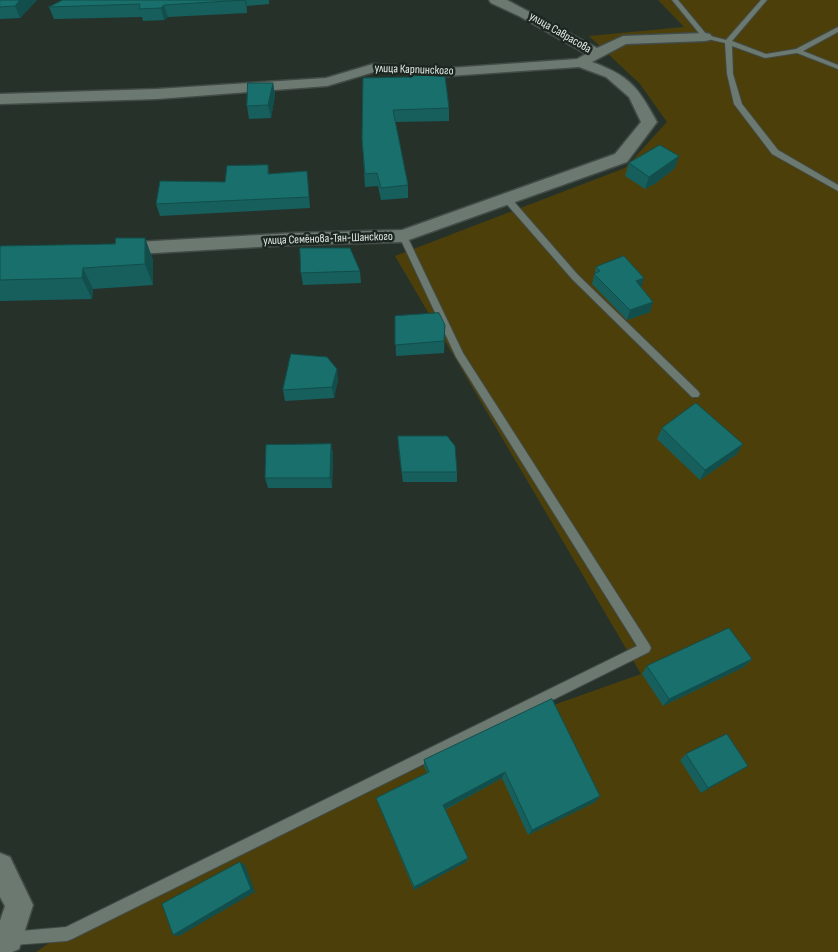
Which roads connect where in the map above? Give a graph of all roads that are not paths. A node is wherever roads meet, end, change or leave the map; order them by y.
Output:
1 (496, 0) edge
2 (675, 0) edge
3 (764, 0) edge
4 (838, 29) edge
5 (705, 37) junction
6 (728, 42) junction
7 (798, 51) junction
8 (597, 54) junction
9 (580, 63) junction
10 (838, 67) edge
11 (0, 99) edge
12 (838, 188) edge
13 (507, 199) junction
14 (403, 236) junction
15 (108, 250) edge
16 (695, 394) dead end
17 (0, 867) edge
18 (7, 946) edge

1 - 8 street, улица Саврасова
2 - 5 lane
3 - 6 lane
4 - 7 lane
5 - 6 lane
5 - 8 street, улица Карпинского
6 - 7 lane
6 - 12 lane
7 - 10 lane
8 - 9 street, улица Карпинского
9 - 11 street, улица Карпинского
9 - 13 street, улица Семёнова-Тян-Шанского
13 - 14 street, улица Семёнова-Тян-Шанского
13 - 16 lane
14 - 15 street, улица Семёнова-Тян-Шанского
14 - 18 lane
17 - 18 street

